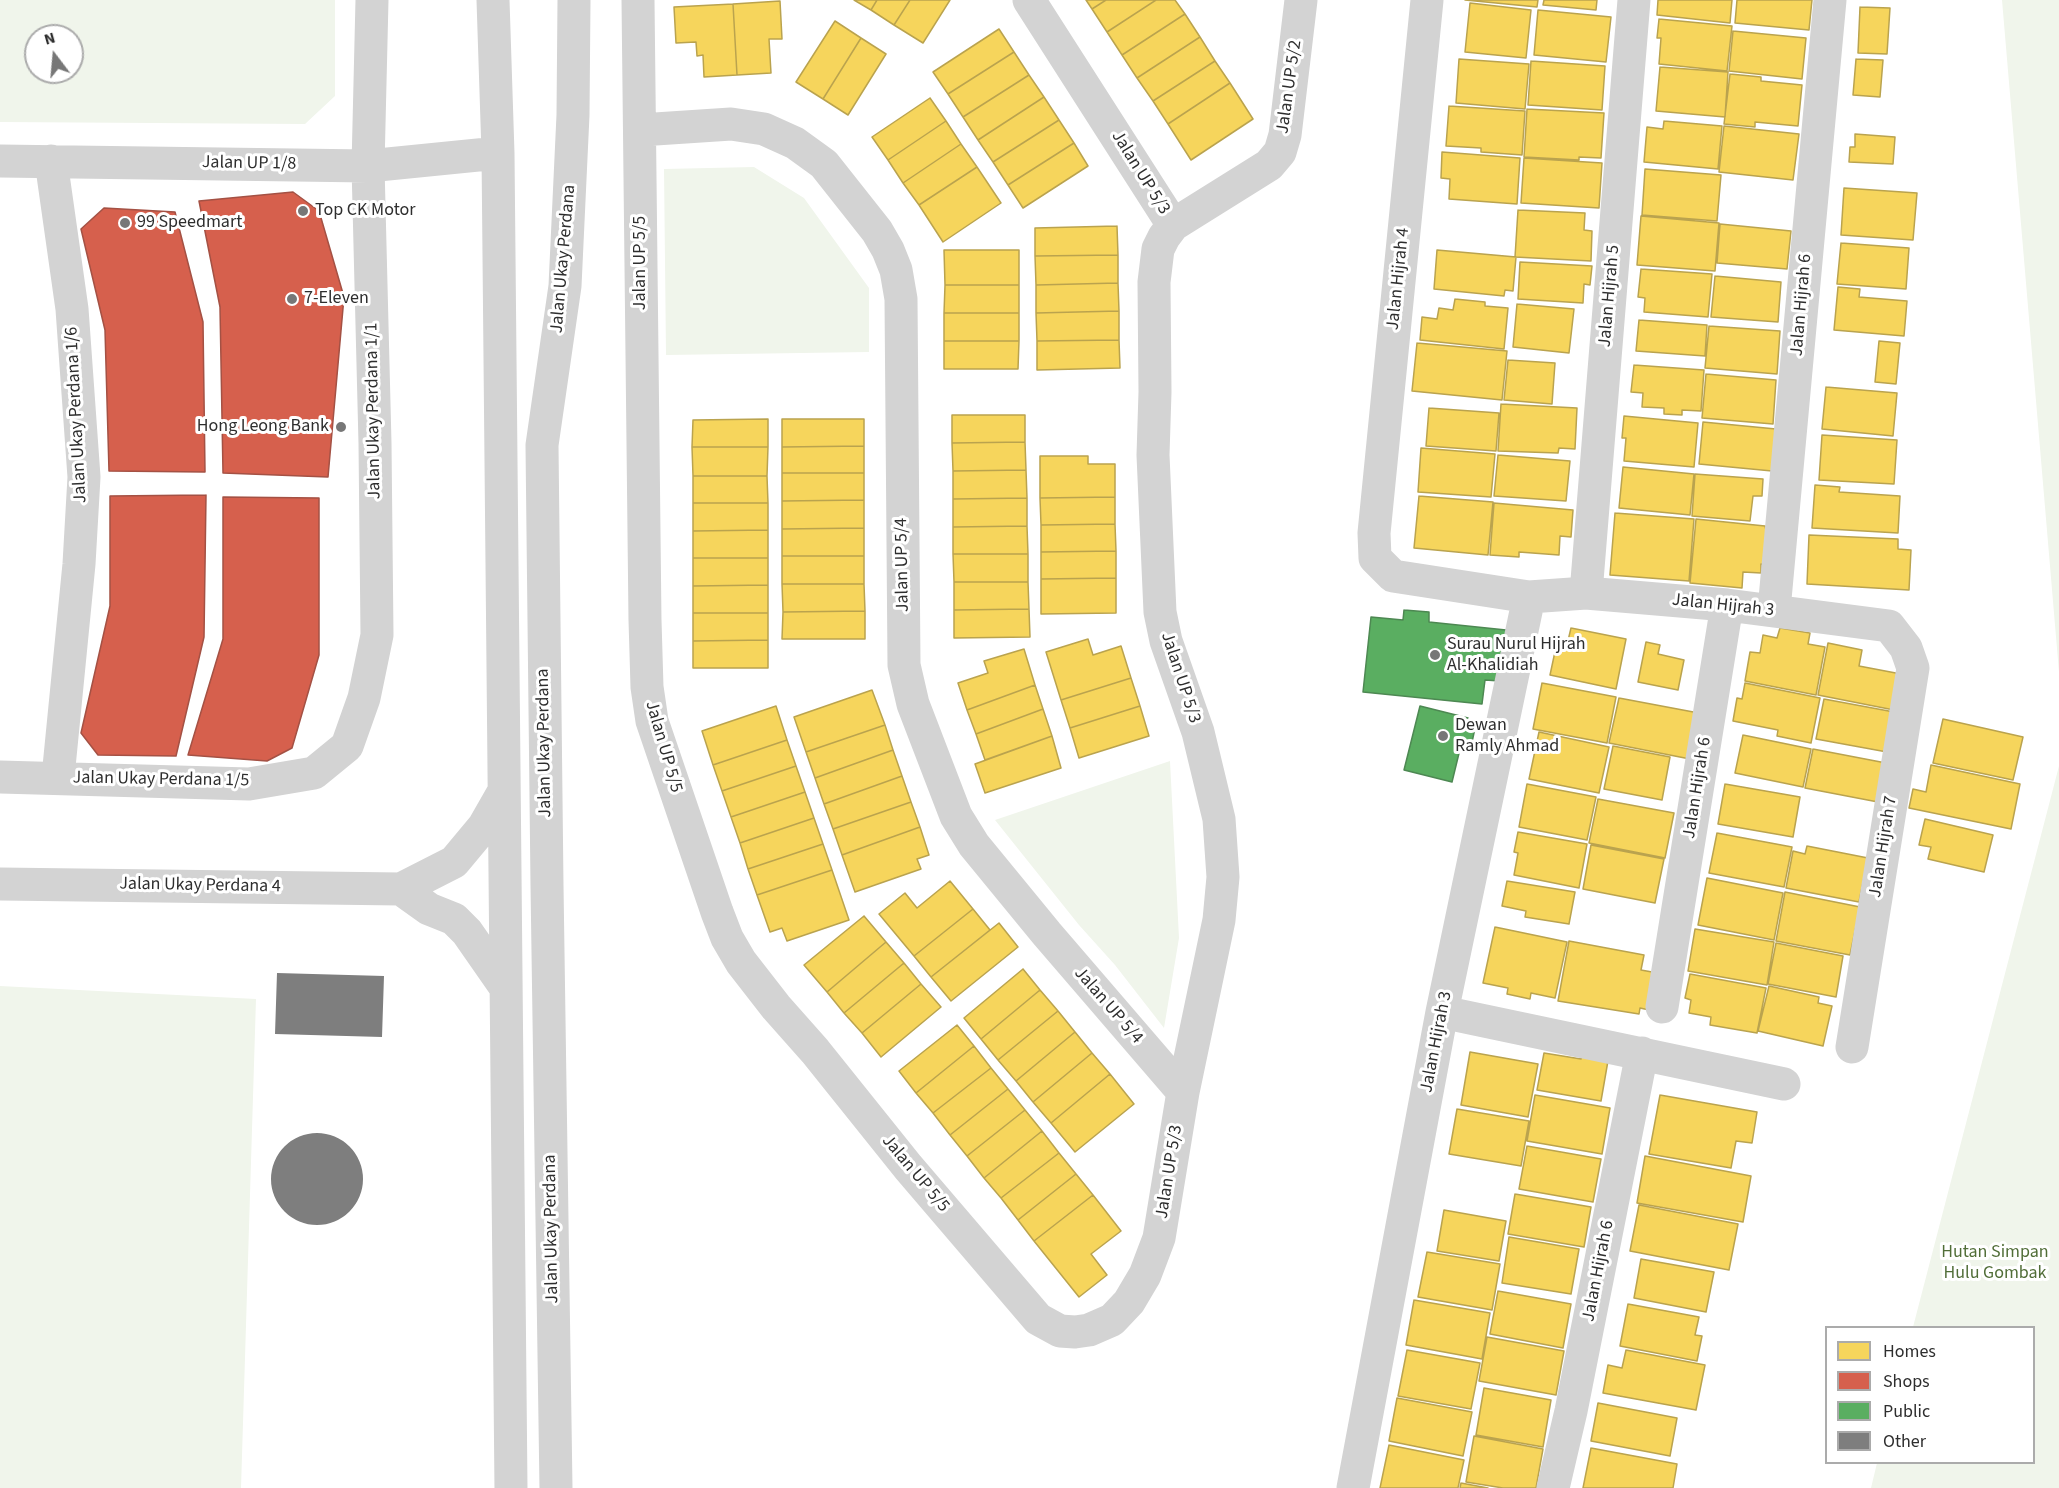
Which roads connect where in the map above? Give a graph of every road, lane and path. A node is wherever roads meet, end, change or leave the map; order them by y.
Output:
1 (372, 0) edge
2 (494, 0) edge
3 (574, 0) edge
4 (638, 0) edge
5 (1029, 0) edge
6 (1302, 0) edge
7 (1427, 0) edge
8 (1634, 0) edge
9 (1830, 0) edge
10 (640, 130) junction
11 (498, 153) junction
12 (0, 161) edge
13 (51, 161) junction
14 (368, 166) junction
15 (1173, 225) junction
16 (1375, 558) joint
17 (1586, 593) junction
18 (1529, 597) junction
19 (1727, 605) junction
20 (1774, 610) junction
21 (1906, 648) joint
22 (347, 746) joint
23 (0, 777) edge
24 (58, 777) junction
25 (504, 789) junction
26 (0, 884) edge
27 (401, 889) junction
28 (506, 988) junction
29 (1662, 1007) dead end
30 (1442, 1012) junction
31 (1852, 1047) dead end
32 (1642, 1053) junction
33 (1784, 1084) dead end
34 (1183, 1092) junction
35 (1089, 1330) joint
36 (511, 1488) edge
37 (556, 1488) edge
38 (1353, 1488) edge
39 (1553, 1488) edge

1 - 14 street, Jalan Ukay Perdana 1/1
2 - 11 street
3 - 37 street, Jalan Ukay Perdana
4 - 10 street, Jalan UP 5/5
5 - 15 street, Jalan UP 5/3
6 - 15 street, Jalan UP 5/2
7 - 16 street, Jalan Hijrah 4
8 - 17 street, Jalan Hijrah 5
9 - 20 street, Jalan Hijrah 6
10 - 34 street, Jalan UP 5/4
10 - 35 street, Jalan UP 5/5
11 - 14 street, Jalan UP 1/8
11 - 25 street
12 - 13 street, Jalan UP 1/8
13 - 14 street, Jalan UP 1/8
13 - 24 street, Jalan Ukay Perdana 1/6
14 - 22 street, Jalan Ukay Perdana 1/1
15 - 34 street, Jalan UP 5/3
16 - 18 street, Jalan Hijrah 3
17 - 18 street, Jalan Hijrah 3
17 - 19 street, Jalan Hijrah 3
18 - 30 street, Jalan Hijrah 3
19 - 20 street, Jalan Hijrah 3
19 - 29 street, Jalan Hijrah 6
20 - 21 street, Jalan Hijrah 3
21 - 31 street, Jalan Hijrah 7
22 - 24 street, Jalan Ukay Perdana 1/5
23 - 24 street, Jalan Ukay Perdana 1/5
25 - 27 street, Jalan Ukay Perdana 4
25 - 28 street
26 - 27 street, Jalan Ukay Perdana 4
27 - 28 street
28 - 36 street
30 - 32 street
30 - 38 street, Jalan Hijrah 3
32 - 33 street
32 - 39 street, Jalan Hijrah 6
34 - 35 street, Jalan UP 5/3

